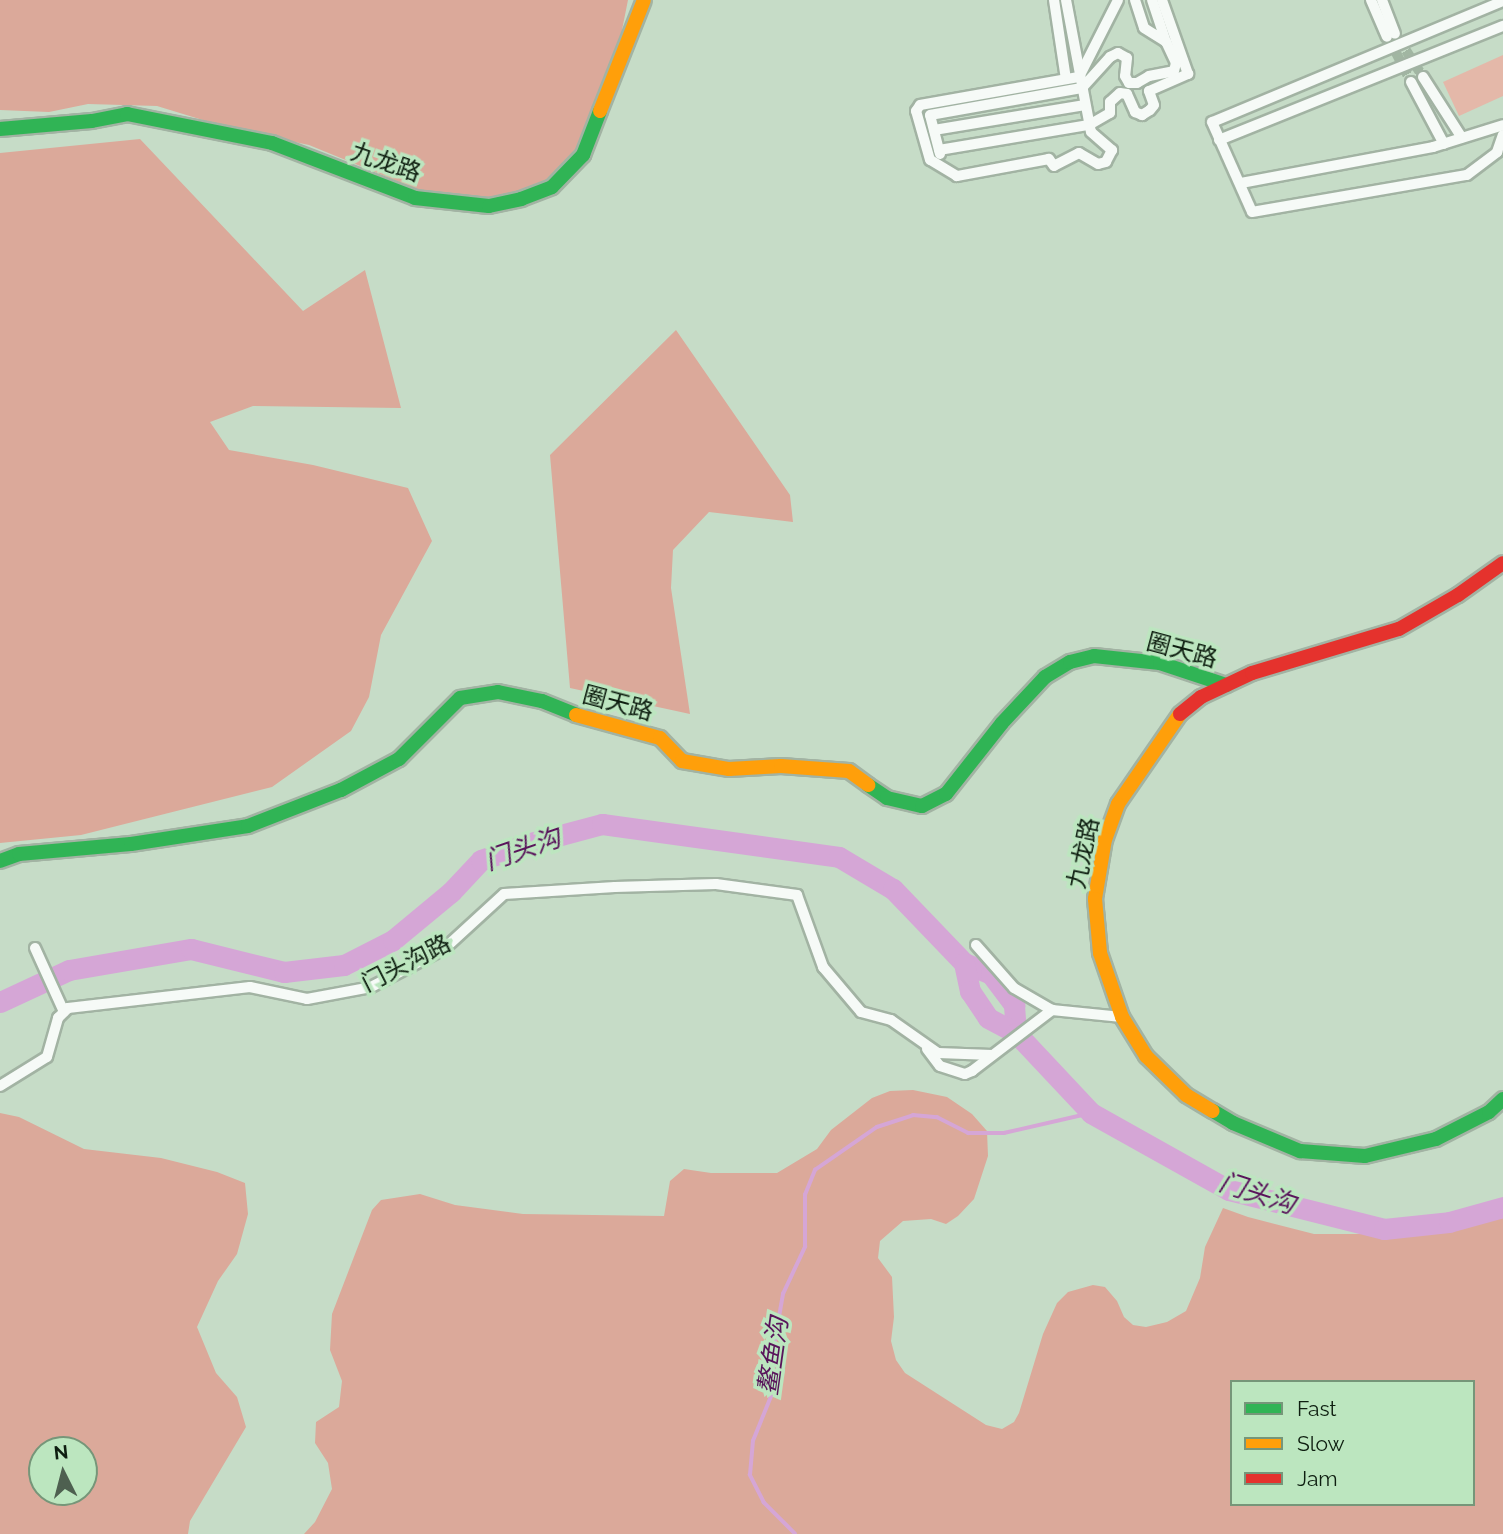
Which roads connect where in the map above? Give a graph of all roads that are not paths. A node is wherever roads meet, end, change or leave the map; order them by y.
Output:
1 (644, 0) edge
2 (1054, 0) edge
3 (1066, 0) edge
4 (1118, 0) edge
5 (1135, 0) edge
6 (1152, 0) edge
7 (1162, 0) edge
8 (1371, 0) edge
9 (1382, 0) edge
10 (1503, 1) edge
11 (1503, 26) edge
12 (1166, 42) junction
13 (1423, 77) tunnel mouth
14 (1066, 79) junction
15 (1080, 82) junction
16 (1411, 82) tunnel mouth
17 (1085, 105) junction
18 (930, 115) junction
19 (918, 116) junction
20 (1089, 125) junction
21 (1503, 125) edge
22 (0, 129) edge
23 (934, 130) junction
24 (1503, 135) edge
25 (1462, 138) junction
26 (1219, 140) junction
27 (1444, 144) junction
28 (939, 150) junction
29 (943, 168) junction
30 (1241, 183) junction
31 (1503, 563) edge
32 (1226, 685) junction
33 (0, 861) edge
34 (976, 945) dead end
35 (35, 948) dead end
36 (1051, 1011) junction
37 (64, 1012) junction
38 (1122, 1017) junction
39 (926, 1048) junction
40 (992, 1055) junction
41 (0, 1086) edge
42 (1503, 1099) edge

1 - 22 street, 九龙路
2 - 14 street
3 - 15 street
4 - 15 street
5 - 12 street
6 - 12 street
7 - 20 street
8 - 9 street
10 - 26 street
11 - 26 street
12 - 15 street
13 - 25 street
14 - 15 street
14 - 19 street
15 - 17 street
15 - 18 street
16 - 27 street
17 - 20 street
17 - 23 street
18 - 19 street
18 - 23 street
19 - 29 street
20 - 28 street
20 - 29 street
21 - 25 street
23 - 28 street
24 - 30 street
25 - 27 street
26 - 30 street
27 - 30 street
28 - 29 street
31 - 32 street, 九龙路
32 - 33 street, 圈天路
32 - 38 street, 九龙路
34 - 36 street
35 - 37 street
36 - 38 street
36 - 40 street
37 - 39 street, 门头沟路
37 - 41 street
38 - 42 street, 九龙路
39 - 40 street
39 - 40 street

